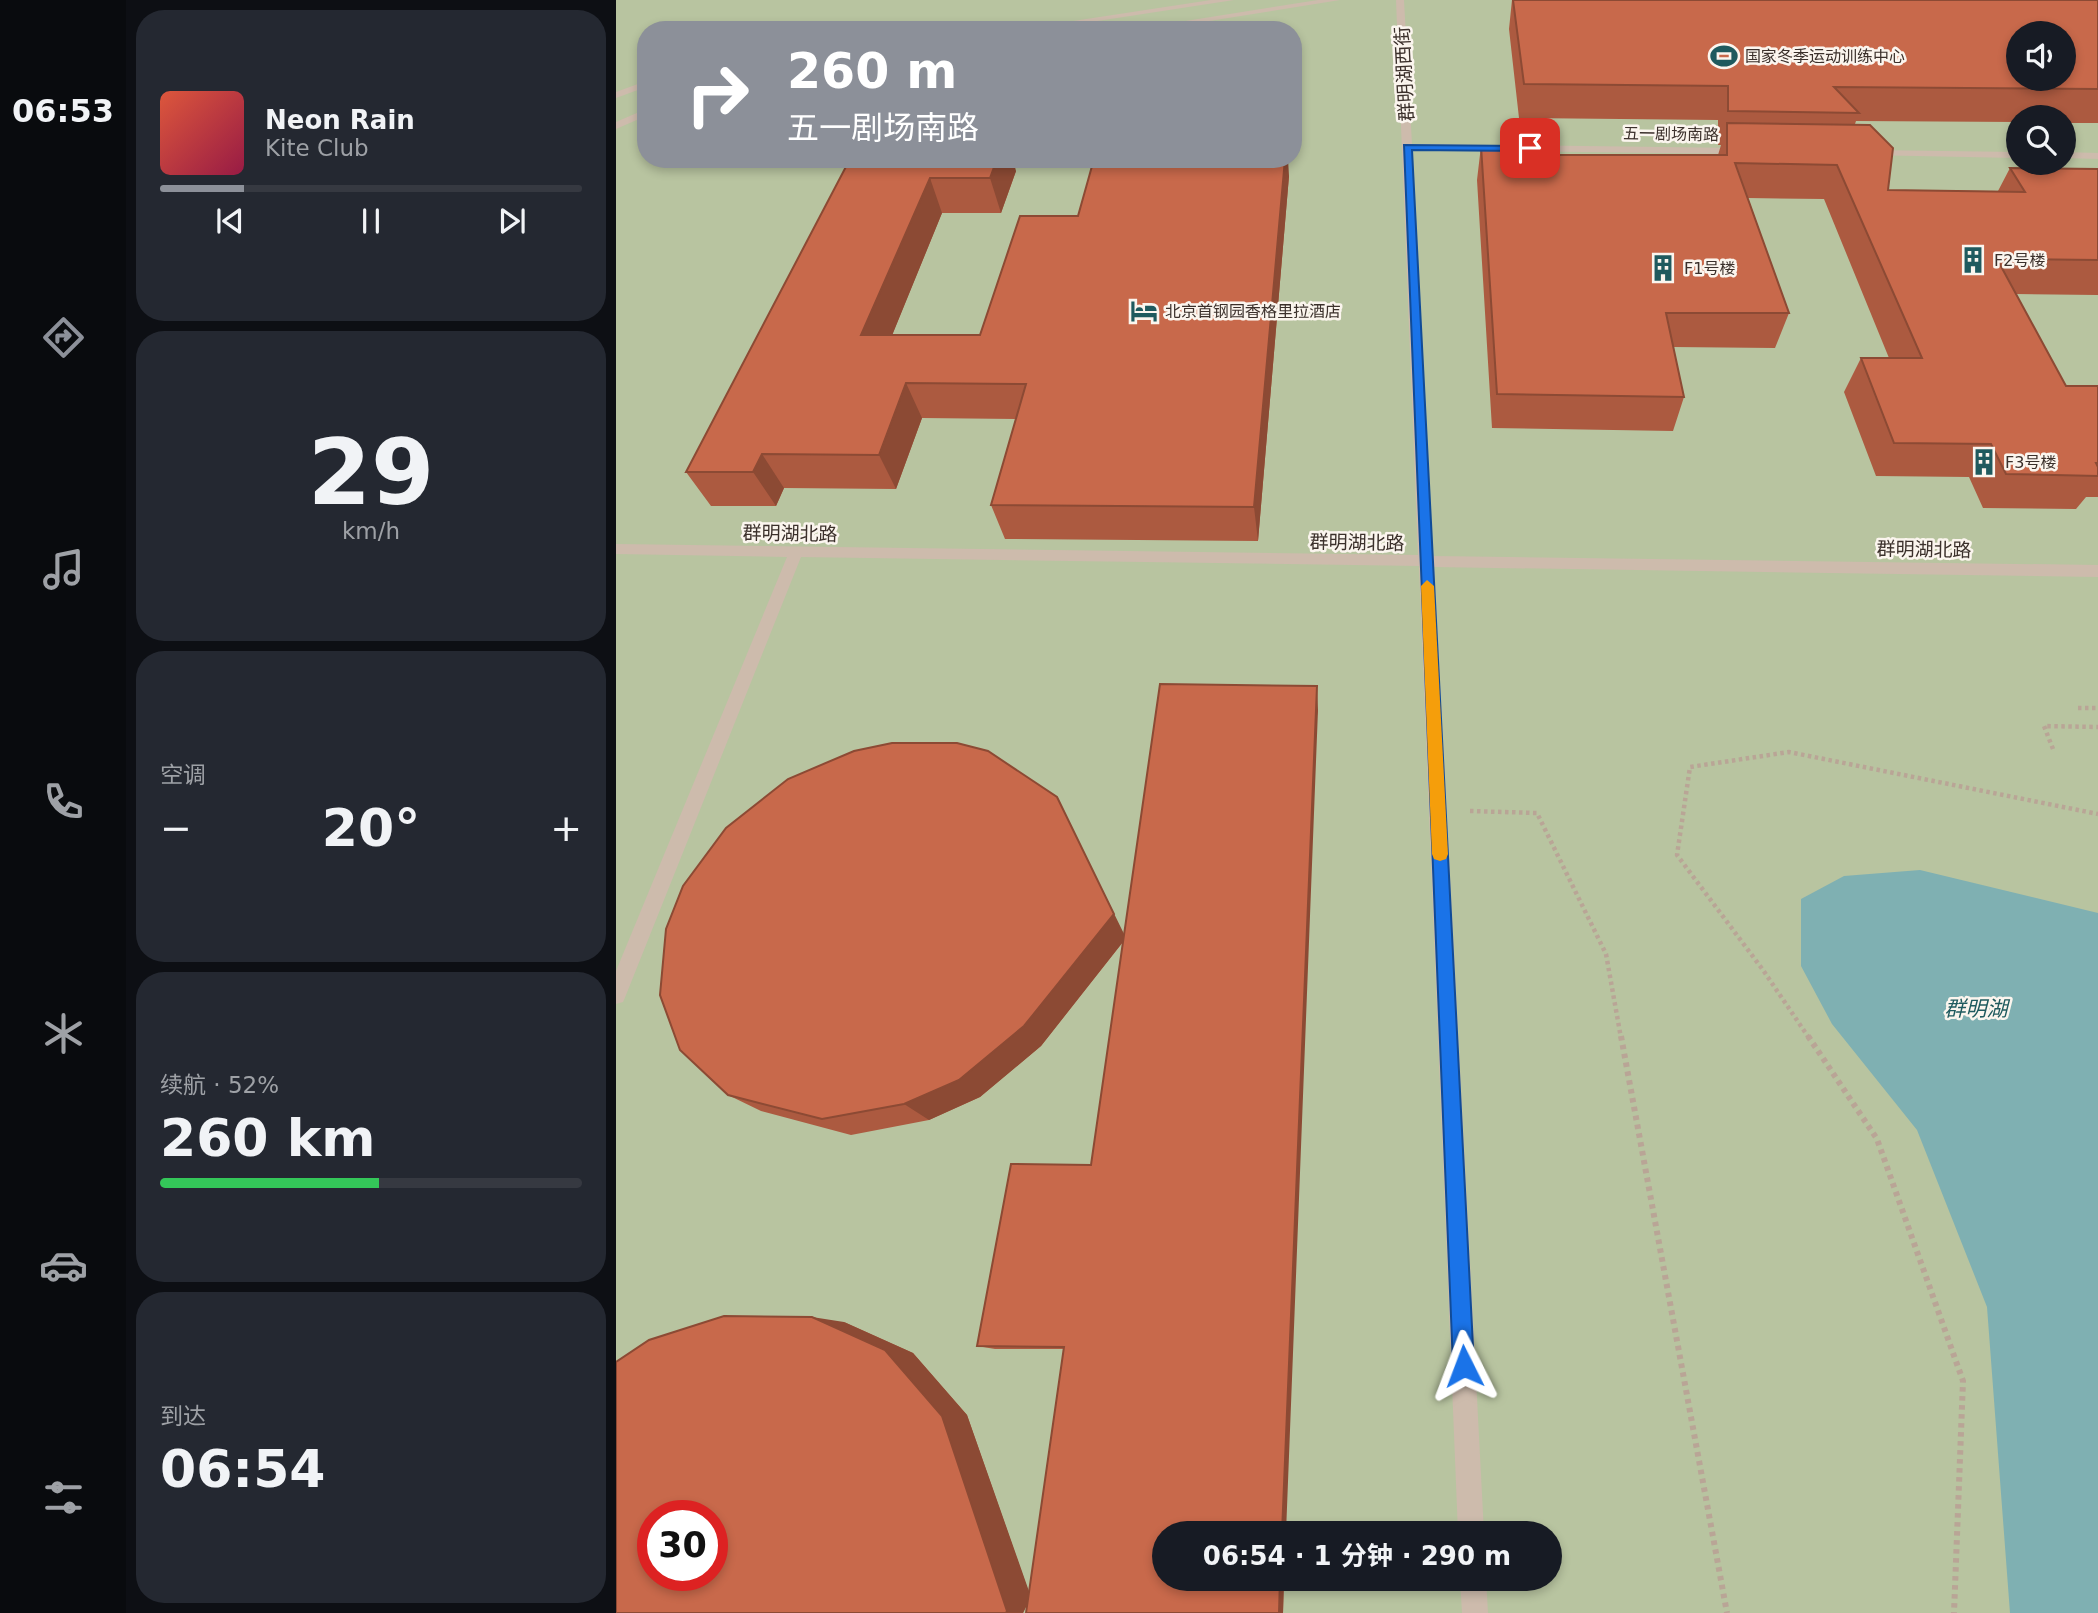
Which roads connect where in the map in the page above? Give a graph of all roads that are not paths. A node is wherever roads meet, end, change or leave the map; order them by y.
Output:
1 (1230, 0) edge
2 (1336, 0) edge
3 (1400, 0) edge
4 (1082, 21) edge
5 (1194, 21) edge
6 (637, 87) edge
7 (616, 95) edge
8 (637, 116) edge
9 (616, 126) edge
10 (1407, 147) junction
11 (1754, 151) edge
12 (1851, 153) edge
13 (2006, 155) edge
14 (2076, 155) edge
15 (2098, 156) edge
16 (616, 550) edge
17 (796, 552) junction
18 (1426, 562) junction
19 (2098, 571) edge
20 (616, 995) edge
21 (1470, 1521) edge
22 (1474, 1591) edge
23 (1475, 1613) edge

1 - 4 street
2 - 5 street
3 - 10 street, 群明湖西街
6 - 7 street
8 - 9 street
10 - 11 street, 五一剧场南路
10 - 18 street, 群明湖西街
12 - 13 street
14 - 15 street
16 - 17 street, 群明湖北路
17 - 18 street, 群明湖北路
17 - 20 street
18 - 19 street, 群明湖北路
18 - 21 street, 群明湖西街
22 - 23 street

